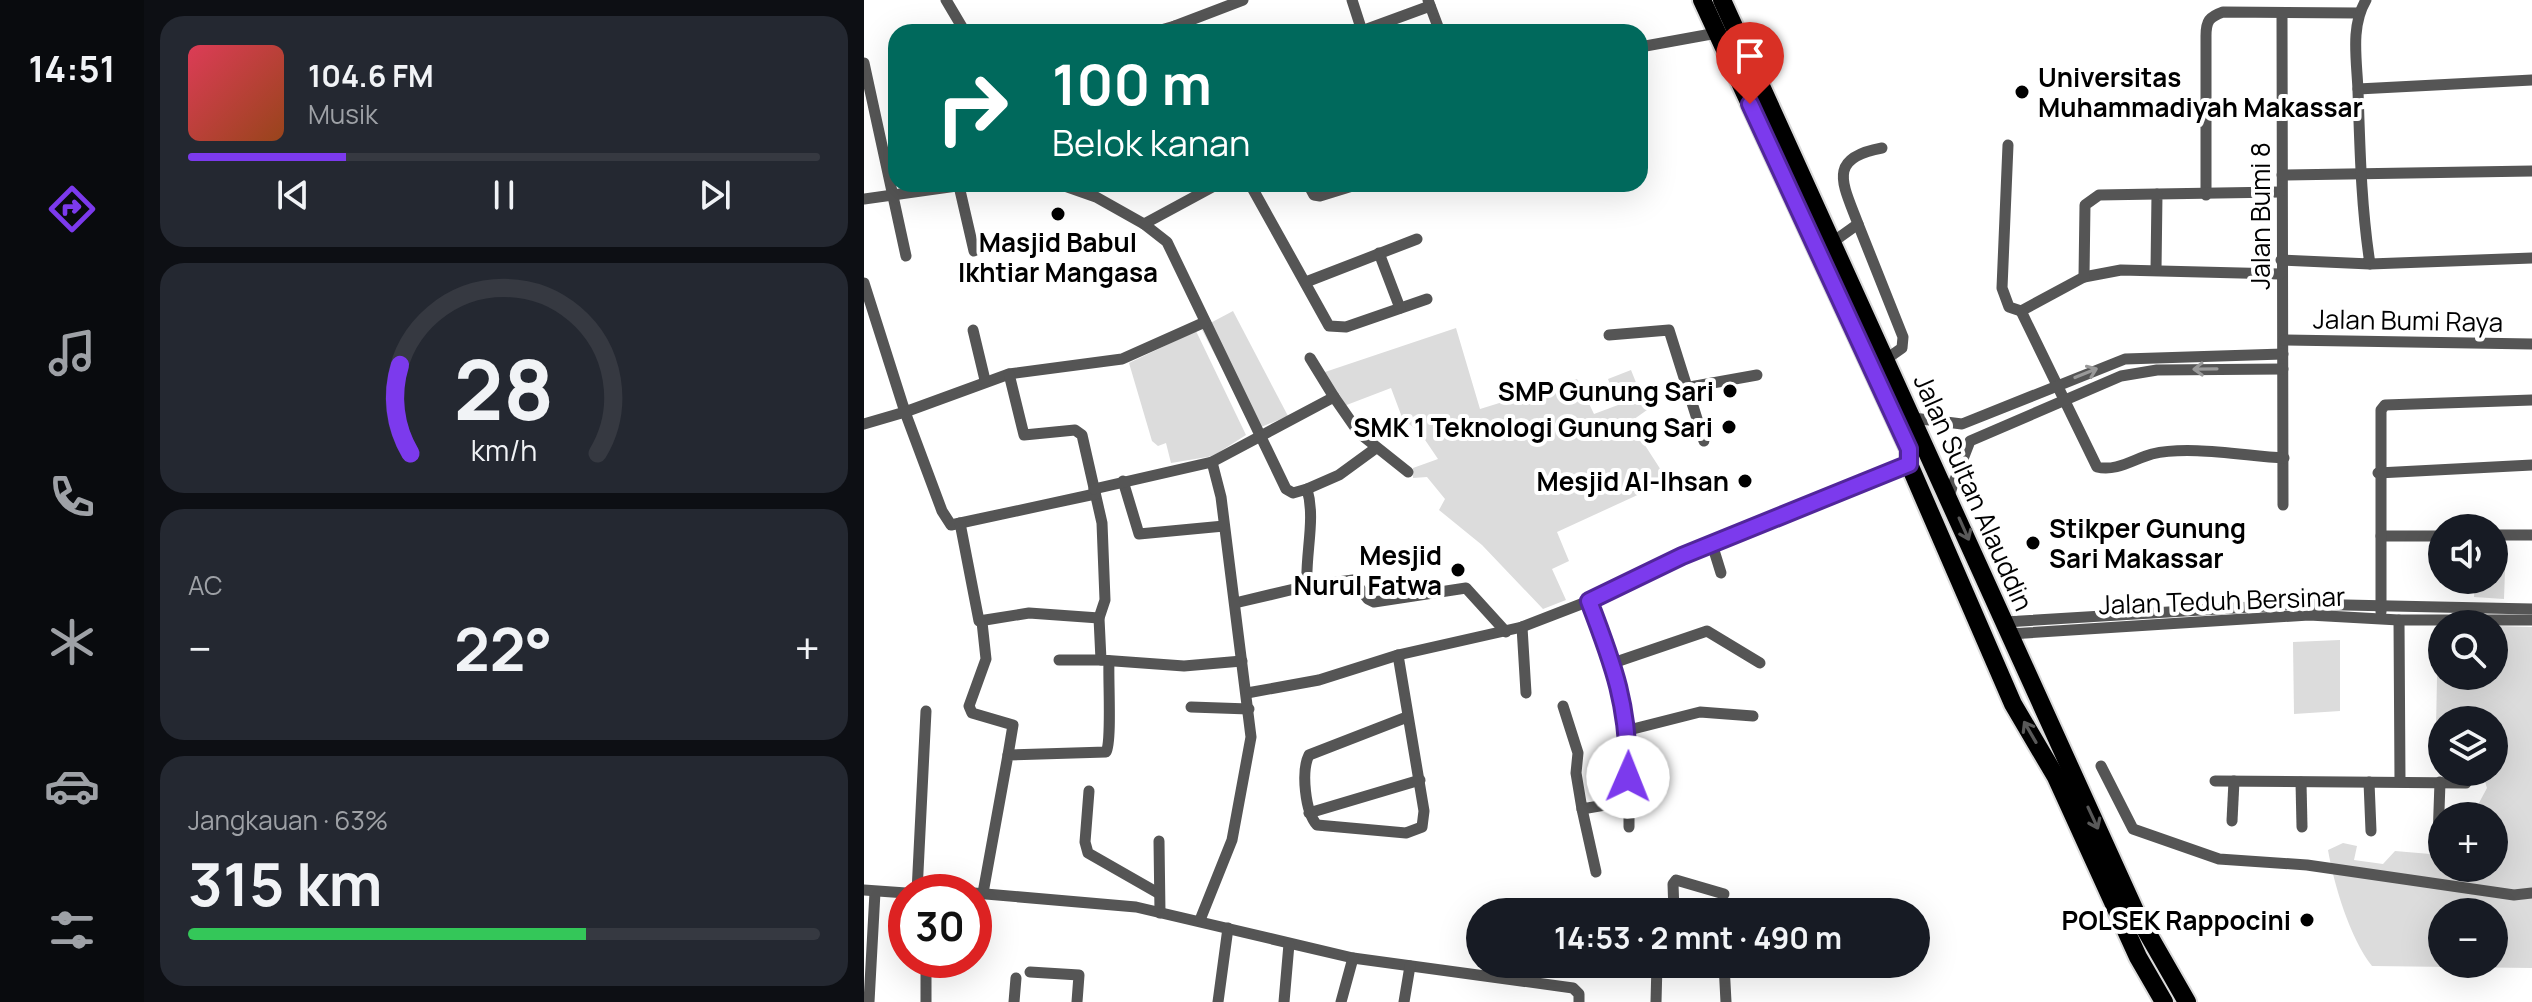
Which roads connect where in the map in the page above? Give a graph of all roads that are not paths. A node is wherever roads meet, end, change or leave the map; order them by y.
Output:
1 (946, 0) edge
2 (1243, 0) edge
3 (1352, 0) edge
4 (1702, 0) edge
5 (1722, 0) edge
6 (2366, 0) edge
7 (1429, 3) edge
8 (2358, 13) junction
9 (2282, 14) junction
10 (960, 24) edge
11 (1188, 24) edge
12 (1358, 24) edge
13 (1379, 24) edge
14 (1437, 24) edge
15 (1710, 35) junction
16 (1648, 46) edge
17 (864, 63) edge
18 (2532, 80) edge
19 (2358, 89) junction
20 (1769, 122) junction
21 (2008, 145) dead end
22 (1882, 148) dead end
23 (2532, 171) edge
24 (2282, 175) junction
25 (2359, 175) junction
26 (888, 177) edge
27 (891, 192) edge
28 (919, 192) edge
29 (966, 192) edge
30 (1082, 192) edge
31 (1203, 192) edge
32 (1255, 192) edge
33 (2280, 192) junction
34 (2157, 194) junction
35 (2206, 195) junction
36 (892, 196) junction
37 (864, 199) edge
38 (1144, 224) junction
39 (1858, 224) junction
40 (1417, 239) dead end
41 (1830, 244) junction
42 (974, 251) dead end
43 (1379, 253) junction
44 (906, 256) dead end
45 (2532, 258) edge
46 (2281, 260) junction
47 (2370, 264) junction
48 (2156, 270) junction
49 (2280, 274) junction
50 (2084, 277) junction
51 (1306, 282) junction
52 (864, 283) edge
53 (1427, 299) dead end
54 (867, 302) edge
55 (1400, 308) junction
56 (2021, 311) junction
57 (1205, 322) junction
58 (973, 330) dead end
59 (1609, 335) dead end
60 (2284, 340) junction
61 (2532, 344) edge
62 (2283, 354) junction
63 (1310, 358) dead end
64 (1885, 360) junction
65 (2283, 369) junction
66 (1009, 374) junction
67 (1757, 375) dead end
68 (985, 380) junction
69 (2057, 384) junction
70 (1690, 387) junction
71 (1334, 397) junction
72 (2064, 399) junction
73 (2532, 400) edge
74 (905, 412) junction
75 (1913, 418) junction
76 (864, 424) edge
77 (1962, 424) junction
78 (1260, 436) junction
79 (1704, 441) dead end
80 (1970, 441) junction
81 (1376, 448) junction
82 (2284, 458) junction
83 (1212, 462) junction
84 (1909, 464) junction
85 (2532, 465) edge
86 (1408, 472) dead end
87 (2378, 473) junction
88 (1123, 481) junction
89 (1307, 489) junction
90 (1094, 491) junction
91 (1949, 495) junction
92 (2283, 505) dead end
93 (960, 523) junction
94 (1224, 526) junction
95 (2508, 535) edge
96 (2532, 535) edge
97 (2381, 536) junction
98 (2428, 536) edge
99 (1712, 544) junction
100 (1721, 573) dead end
101 (1307, 586) junction
102 (1589, 601) junction
103 (1235, 603) junction
104 (2532, 609) edge
105 (2381, 613) junction
106 (1099, 618) junction
107 (2399, 620) junction
108 (2532, 620) edge
109 (982, 622) junction
110 (1522, 627) junction
111 (2008, 628) junction
112 (1506, 632) junction
113 (1398, 655) junction
114 (1059, 660) dead end
115 (1105, 661) junction
116 (1242, 661) junction
117 (1613, 663) junction
118 (1760, 663) dead end
119 (1247, 693) junction
120 (1526, 693) dead end
121 (1563, 706) dead end
122 (1191, 707) dead end
123 (1249, 709) junction
124 (926, 711) dead end
125 (1753, 716) dead end
126 (1407, 717) junction
127 (1629, 730) junction
128 (1008, 755) junction
129 (2101, 766) dead end
130 (2064, 774) junction
131 (1420, 780) junction
132 (2215, 781) dead end
133 (2234, 781) junction
134 (2400, 781) junction
135 (2301, 782) junction
136 (2369, 782) junction
137 (2428, 782) edge
138 (1089, 791) dead end
139 (1628, 801) junction
140 (1582, 809) junction
141 (1309, 813) junction
142 (2232, 821) dead end
143 (1629, 827) dead end
144 (2302, 827) dead end
145 (2371, 831) dead end
146 (1159, 841) dead end
147 (1596, 872) dead end
148 (918, 874) edge
149 (983, 874) edge
150 (870, 891) edge
151 (1158, 893) junction
152 (2532, 893) edge
153 (992, 894) edge
154 (1724, 894) dead end
155 (1675, 898) edge
156 (1160, 913) junction
157 (1200, 920) junction
158 (1228, 928) junction
159 (1289, 944) junction
160 (1353, 958) junction
161 (1410, 966) junction
162 (1030, 972) dead end
163 (926, 978) edge
164 (1016, 978) dead end
165 (1657, 978) edge
166 (1725, 978) edge
167 (869, 1002) edge
168 (926, 1002) edge
169 (1014, 1002) edge
170 (1077, 1002) edge
171 (1218, 1002) edge
172 (1286, 1002) edge
173 (1341, 1002) edge
174 (1404, 1002) edge
175 (1579, 1002) edge
176 (1656, 1002) edge
177 (1726, 1002) edge
178 (2164, 1002) edge
179 (2187, 1002) edge

1 - 10 street
2 - 11 street
3 - 12 street
4 - 15 highway, Jalan Sultan Alauddin
5 - 20 highway, Jalan Sultan Alauddin
6 - 8 street
7 - 13 street
7 - 14 street
8 - 9 street
8 - 19 street
9 - 24 street, Jalan Bumi 8
9 - 35 street
15 - 16 street
15 - 20 highway, Jalan Sultan Alauddin
17 - 26 street
18 - 19 street
19 - 25 street
20 - 41 highway, Jalan Sultan Alauddin
20 - 84 highway, Jalan Sultan Alauddin
21 - 56 street
22 - 39 street
23 - 25 street
24 - 25 street
24 - 33 street, Jalan Bumi 8
25 - 47 street
27 - 36 street
28 - 36 street
29 - 42 street
30 - 38 street
31 - 38 street
32 - 51 street
33 - 35 street
33 - 46 street, Jalan Bumi 8
34 - 35 street
34 - 48 street
34 - 50 street
36 - 37 street
36 - 44 street
38 - 57 street
39 - 41 street
39 - 64 street
40 - 43 street
41 - 64 highway, Jalan Sultan Alauddin
43 - 51 street
43 - 55 street
45 - 47 street
46 - 47 street
46 - 49 street, Jalan Bumi 8
48 - 49 street
48 - 50 street
49 - 60 street, Jalan Bumi 8
50 - 56 street
51 - 55 street
52 - 54 street
53 - 55 street
54 - 74 street
56 - 69 street
57 - 66 street
57 - 78 street
58 - 68 street
59 - 70 street
60 - 61 street, Jalan Bumi Raya
60 - 62 street, Jalan Bumi 8
62 - 65 street, Jalan Bumi 8
69 -> 62 street, Jalan Bumi Raya
63 - 71 street
64 - 75 highway, Jalan Sultan Alauddin
65 -> 72 street
65 - 82 street, Jalan Bumi 8
66 - 68 street
66 - 90 street
67 - 70 street
68 - 74 street
69 - 72 street
69 - 77 street, Jalan Bumi Raya
70 - 79 street
71 - 78 street
71 - 81 street
72 - 80 street
72 - 82 street
73 - 87 street
74 - 76 street
74 - 93 street
75 - 77 street, Jalan Bumi Raya
75 - 91 highway, Jalan Sultan Alauddin
77 - 80 street
78 - 83 street
78 - 89 street
80 - 91 street
81 - 86 street
81 - 89 street
82 - 92 street, Jalan Bumi 8
83 - 88 street
83 - 94 street
84 - 99 street
130 -> 84 highway, Jalan Sultan Alauddin
85 - 87 street
87 - 97 street
88 - 90 street
88 - 94 street
89 - 101 street
90 - 93 street
90 - 106 street
91 -> 111 highway, Jalan Sultan Alauddin
93 - 109 street
94 - 103 street
95 - 96 street
97 - 98 street
97 - 105 street
99 - 100 street
99 - 102 street
101 - 103 street
101 - 112 street
102 - 110 street
102 - 117 street
103 - 116 street
104 - 105 street, Jalan Teduh Bersinar
105 - 107 street, Jalan Teduh Bersinar
105 - 111 street, Jalan Teduh Bersinar
106 - 109 street
106 - 115 street
107 - 108 street, Jalan Teduh Bersinar
107 - 134 street
109 - 128 street
110 - 112 street
110 - 120 street
111 - 130 highway, Jalan Sultan Alauddin
112 - 113 street
113 - 119 street
113 - 126 street
114 - 115 street
115 - 116 street
115 - 128 street
116 - 119 street
117 - 118 street
117 - 127 street
119 - 123 street
121 - 140 street
122 - 123 street
123 - 157 street
124 - 148 street
125 - 127 street
126 - 131 street
126 - 141 street
127 - 139 street
128 - 149 street
129 - 152 street
130 - 178 highway, Jalan Sultan Alauddin
130 -> 179 highway, Jalan Sultan Alauddin
131 - 141 street
131 - 141 street
132 - 133 street
133 - 135 street
133 - 142 street
134 - 136 street
134 - 137 street
135 - 136 street
135 - 144 street
136 - 145 street
138 - 151 street
139 - 140 street
139 - 143 street
140 - 147 street
146 - 151 street
150 - 167 street
151 - 156 street
153 - 156 street
154 - 155 street
156 - 157 street
157 - 158 street
158 - 159 street
158 - 171 street
159 - 160 street
159 - 172 street
160 - 161 street
160 - 173 street
161 - 174 street
161 - 175 street
162 - 170 street
163 - 168 street
164 - 169 street
165 - 176 street
166 - 177 street

